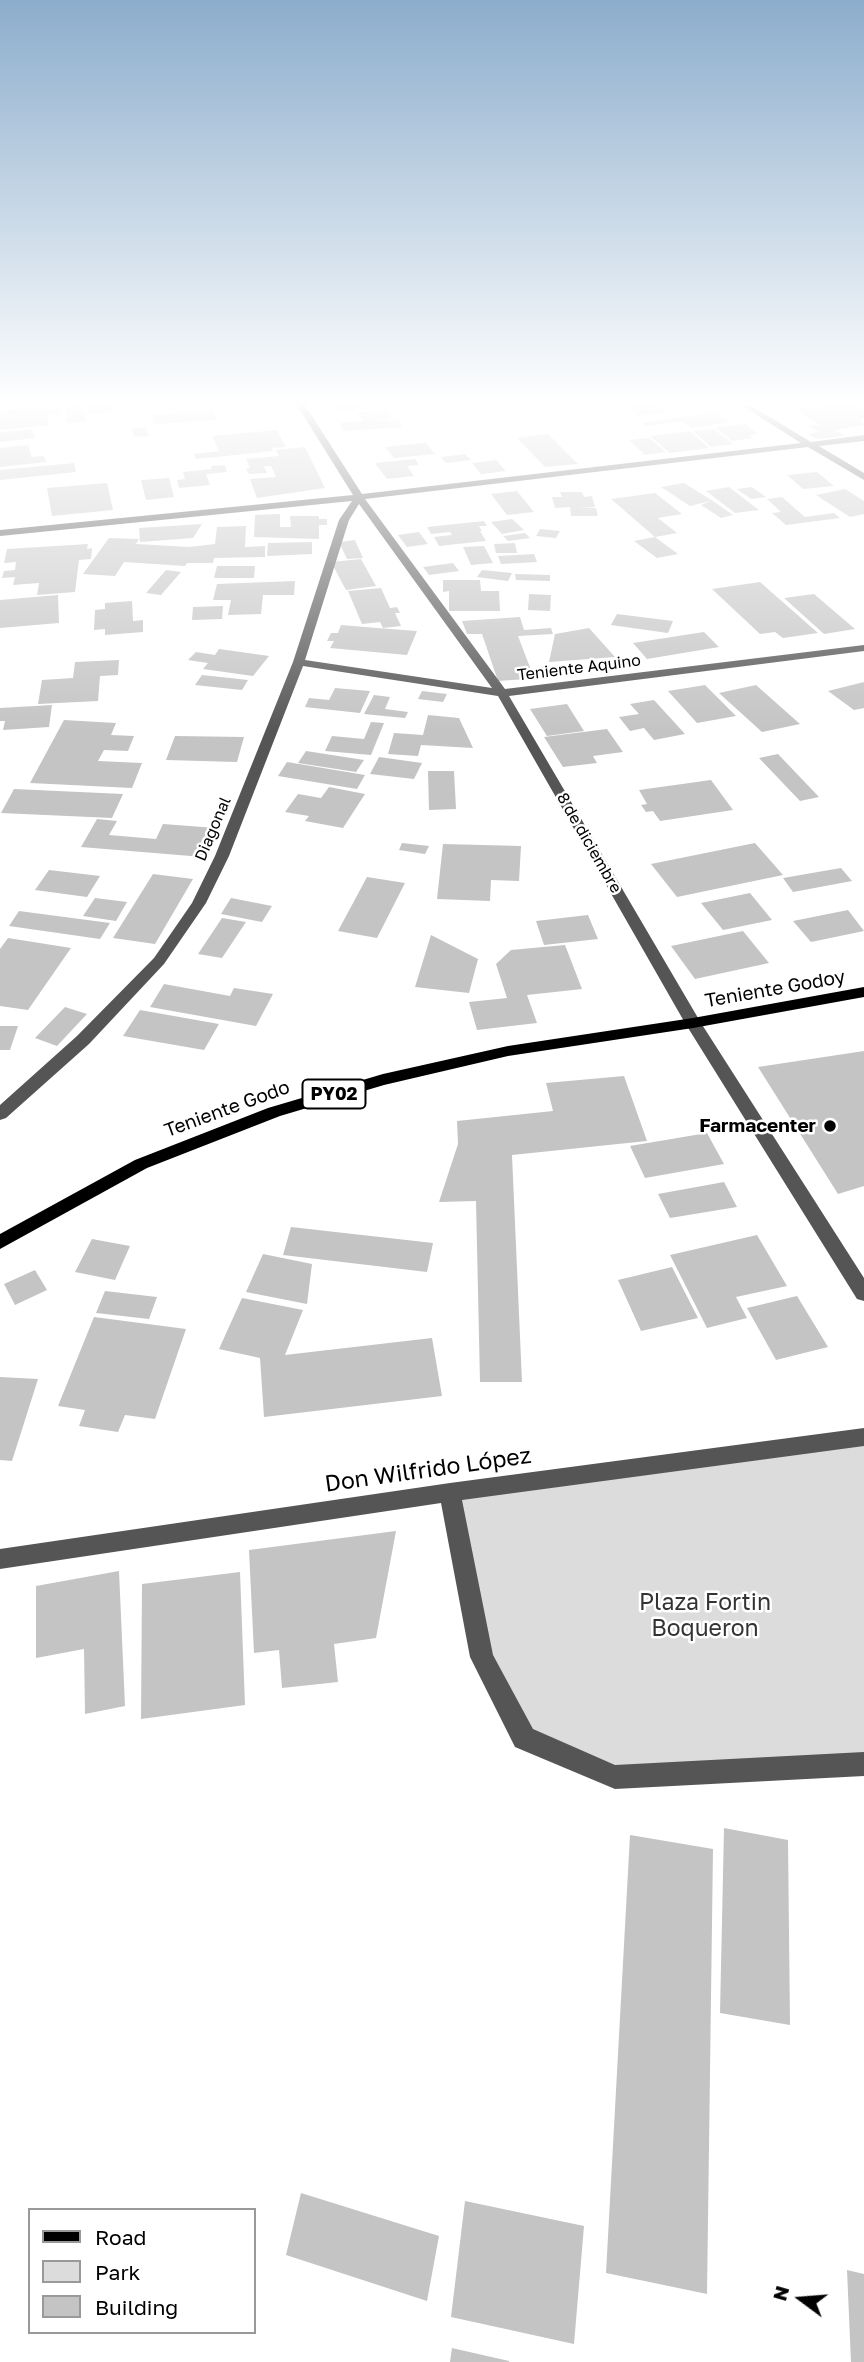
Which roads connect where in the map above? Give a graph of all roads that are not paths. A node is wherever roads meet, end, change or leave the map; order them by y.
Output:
1 (207, 512) edge
2 (349, 512) edge
3 (370, 512) edge
4 (0, 533) edge
5 (864, 648) edge
6 (299, 662) junction
7 (502, 693) junction
8 (864, 992) edge
9 (693, 1023) junction
10 (0, 1114) edge
11 (0, 1242) edge
12 (864, 1294) edge
13 (864, 1437) edge
14 (450, 1492) junction
15 (0, 1559) edge
16 (864, 1764) edge

1 - 4 street
2 - 6 street, Diagonal
3 - 7 street, 8 de diciembre
5 - 7 street, Teniente Aquino
6 - 7 street, Teniente Aquino
6 - 10 street, Diagonal
7 - 9 street, 8 de diciembre
8 - 9 main road, Teniente Godoy / PY02
9 - 11 main road, Teniente Godo / PY02
9 - 12 street, 8 de diciembre
13 - 14 street, Don Wilfrido López
14 - 15 street, Don Wilfrido López
14 - 16 street

